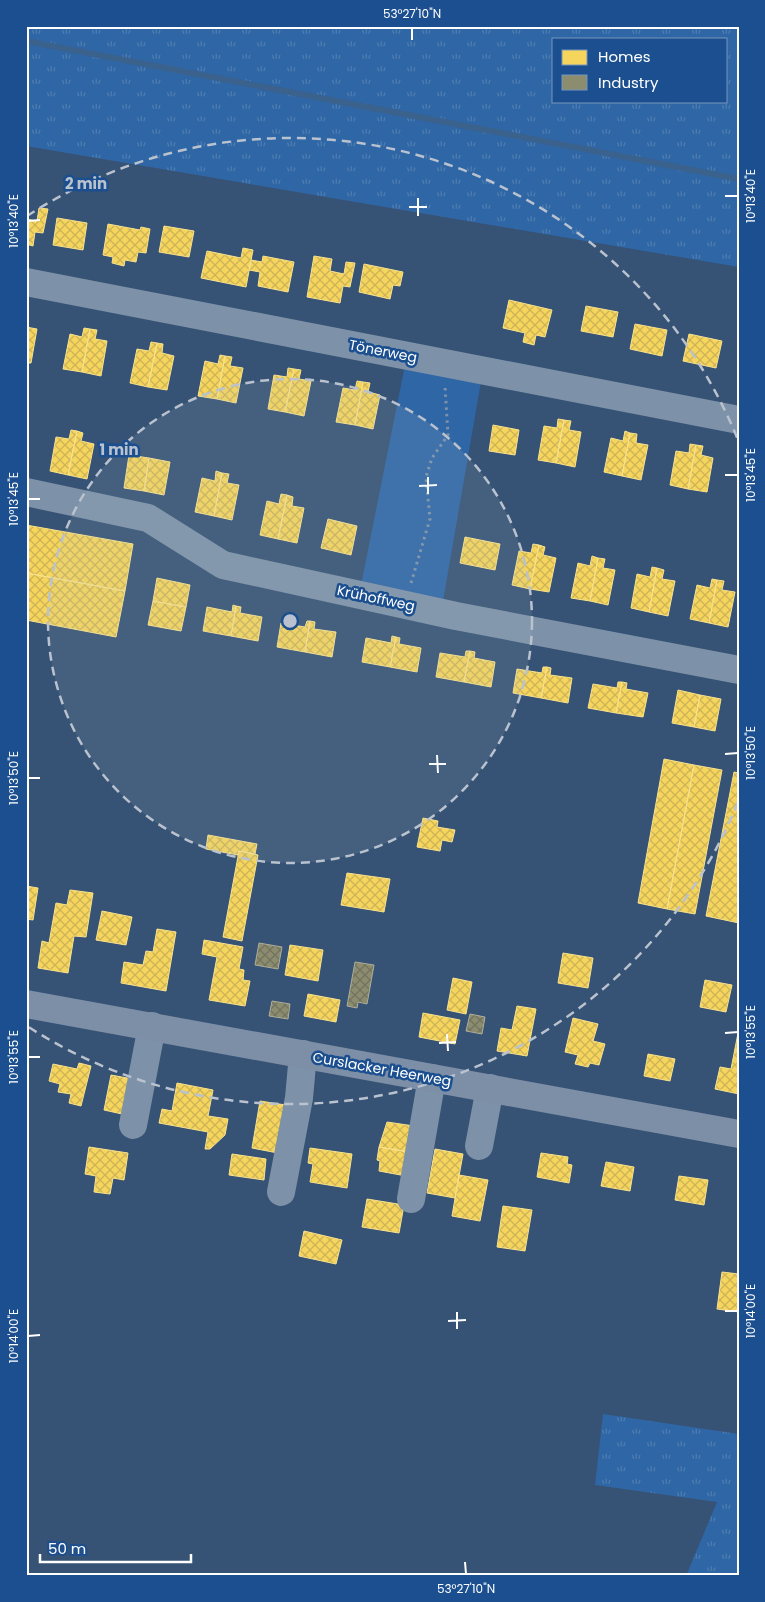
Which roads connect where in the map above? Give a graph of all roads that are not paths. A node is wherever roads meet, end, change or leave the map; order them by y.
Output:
1 (26, 282) edge
2 (739, 420) edge
3 (26, 492) edge
4 (739, 670) edge
5 (26, 1004) edge
6 (152, 1026) junction
7 (303, 1054) junction
8 (432, 1078) junction
9 (490, 1088) junction
10 (134, 1125) dead end
11 (739, 1134) edge
12 (478, 1146) dead end
13 (281, 1192) dead end
14 (412, 1199) dead end

1 - 2 street, Tönerweg
3 - 4 street, Krühoffweg
5 - 6 main road, Curslacker Heerweg
6 - 7 main road, Curslacker Heerweg
6 - 10 street
7 - 8 main road, Curslacker Heerweg
7 - 13 street
8 - 9 main road, Curslacker Heerweg
8 - 14 street
9 - 11 main road, Curslacker Heerweg
9 - 12 street

